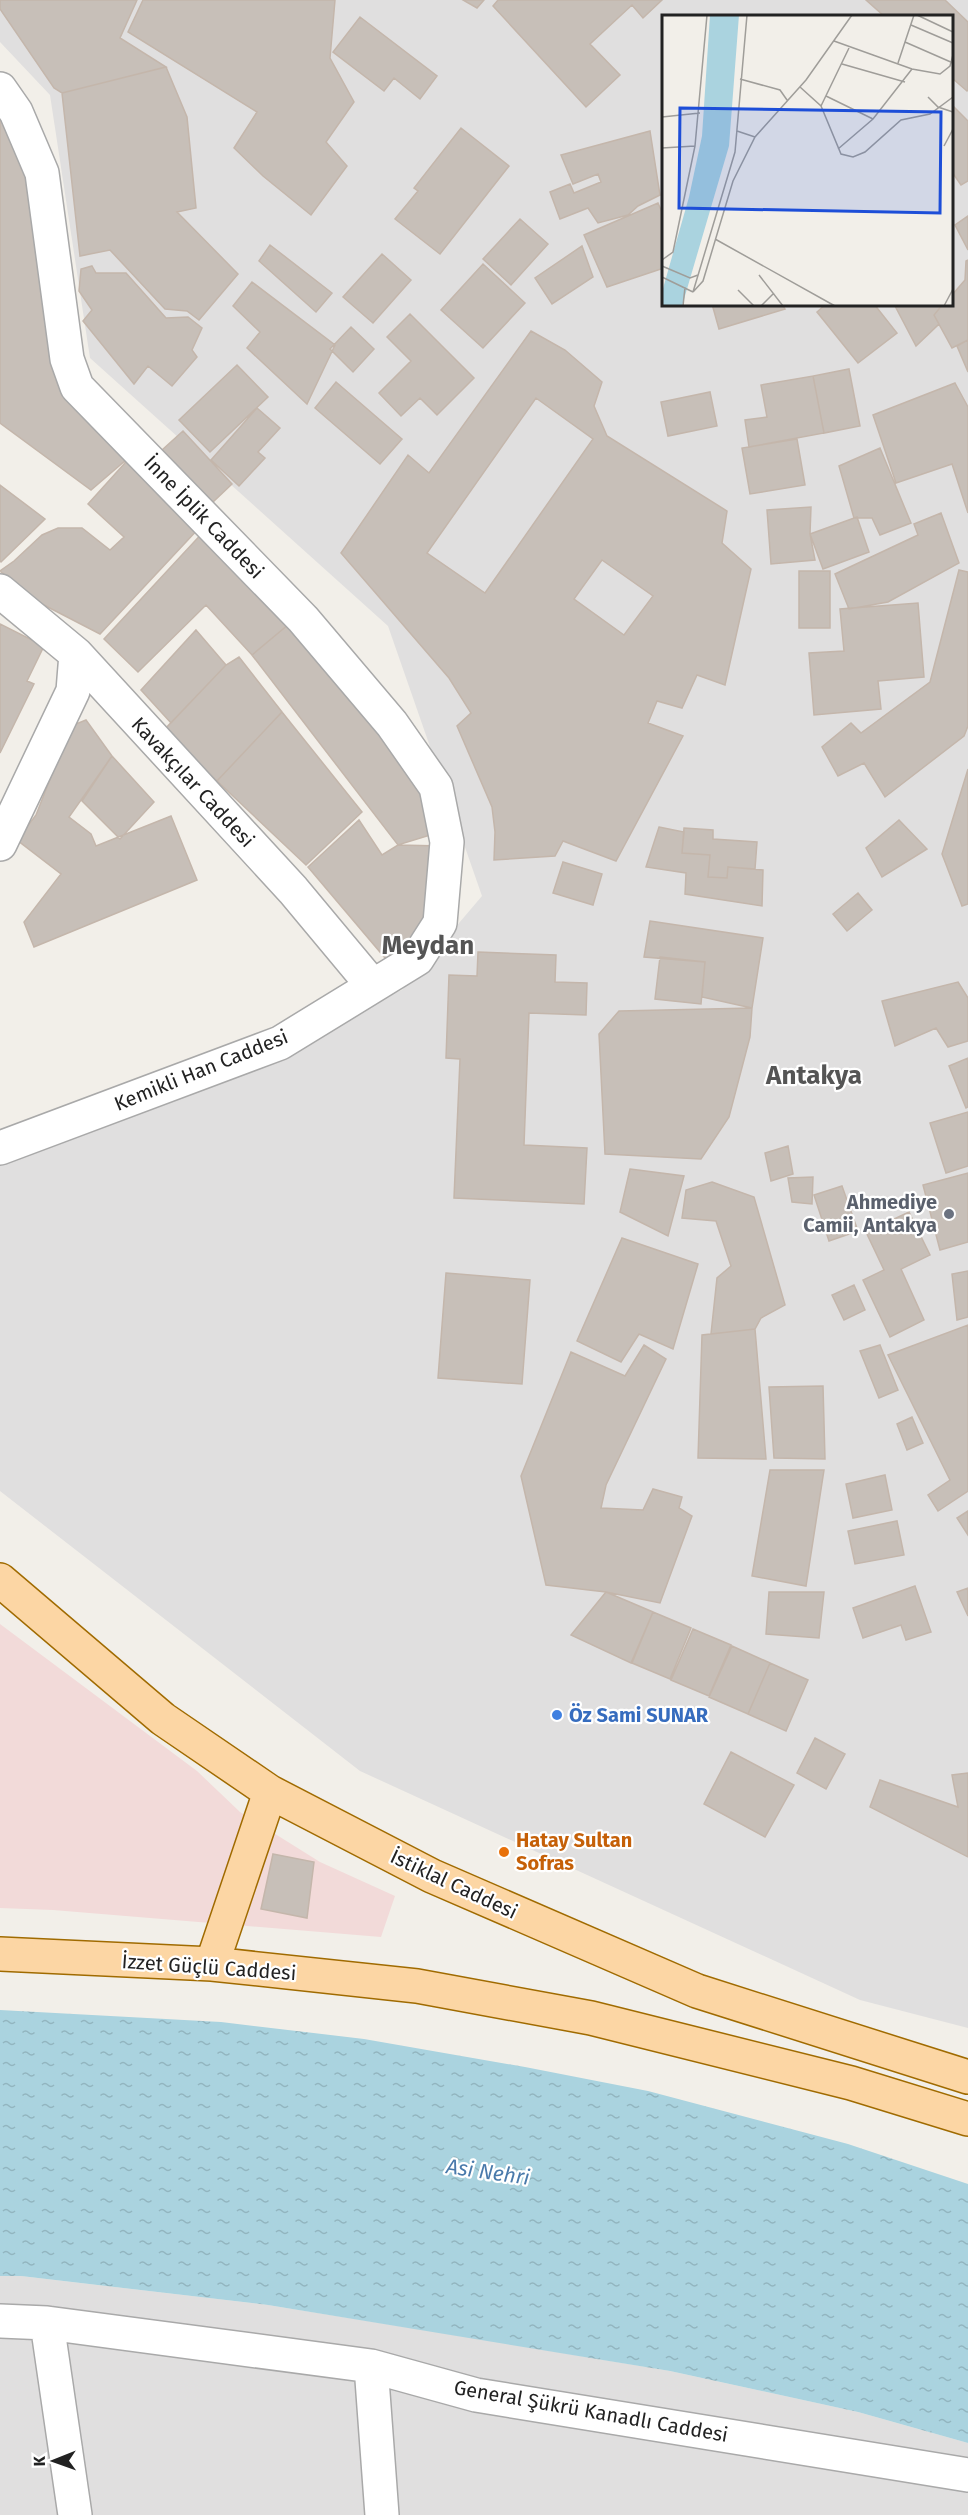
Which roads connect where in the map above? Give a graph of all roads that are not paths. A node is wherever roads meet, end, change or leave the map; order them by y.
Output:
1 (0, 89) edge
2 (0, 591) edge
3 (76, 654) junction
4 (0, 844) edge
5 (440, 923) joint
6 (373, 986) junction
7 (0, 1148) edge
8 (0, 1580) edge
9 (270, 1792) junction
10 (0, 1954) edge
11 (212, 1964) junction
12 (968, 2077) edge
13 (968, 2119) edge
14 (0, 2321) edge
15 (48, 2323) junction
16 (371, 2366) junction
17 (968, 2475) edge
18 (75, 2515) edge
19 (382, 2515) edge

1 - 5 street, İnne İplik Caddesi
2 - 3 street, Kavakçılar Caddesi
3 - 4 street
3 - 6 street, Kavakçılar Caddesi
5 - 6 street, Kemikli Han Caddesi
6 - 7 street, Kemikli Han Caddesi
8 - 9 main road, İstiklal Caddesi
9 - 11 main road
9 - 12 main road, İstiklal Caddesi
10 - 11 main road, İzzet Güçlü Caddesi
11 - 13 main road, İzzet Güçlü Caddesi
14 - 15 street, General Şükrü Kanadlı Caddesi
15 - 16 street, General Şükrü Kanadlı Caddesi
15 - 18 street
16 - 17 street, General Şükrü Kanadlı Caddesi
16 - 19 street

